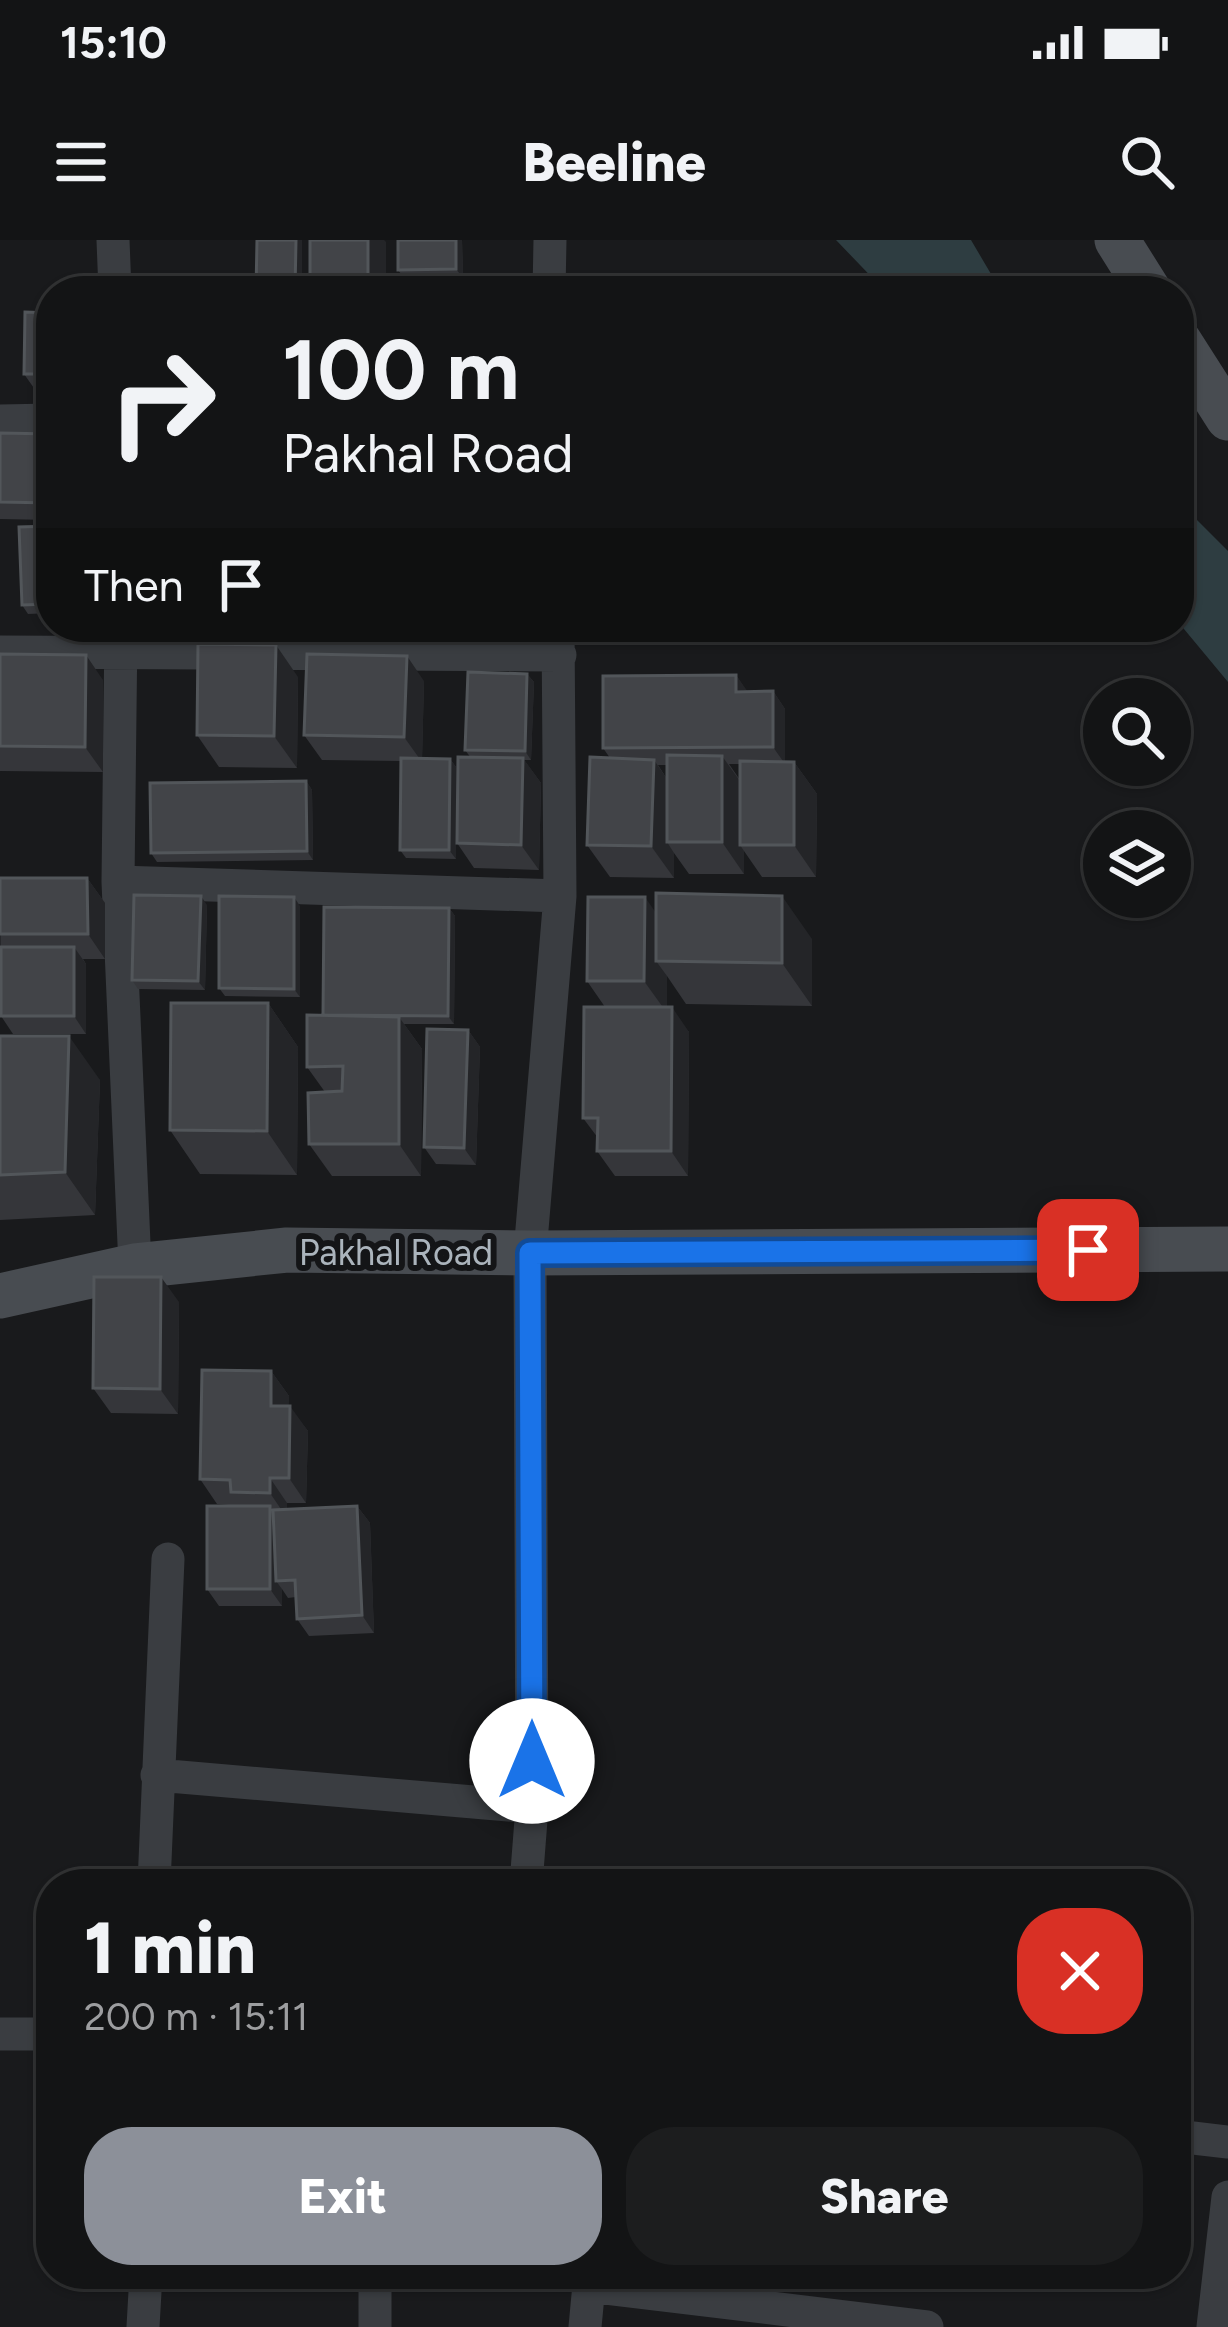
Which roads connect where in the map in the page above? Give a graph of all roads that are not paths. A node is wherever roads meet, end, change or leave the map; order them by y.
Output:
1 (113, 240) edge
2 (550, 240) edge
3 (1117, 240) edge
4 (114, 276) edge
5 (549, 276) edge
6 (1139, 276) edge
7 (1194, 364) edge
8 (1228, 418) edge
9 (36, 420) edge
10 (0, 421) edge
11 (110, 642) edge
12 (121, 642) edge
13 (559, 642) edge
14 (0, 652) edge
15 (118, 883) junction
16 (560, 896) junction
17 (1228, 1249) edge
18 (530, 1253) junction
19 (135, 1266) junction
20 (0, 1296) edge
21 (168, 1559) dead end
22 (157, 1775) junction
23 (532, 1807) junction
24 (154, 1869) edge
25 (527, 1869) edge
26 (0, 2034) edge
27 (36, 2034) edge
28 (1191, 2138) edge
29 (1228, 2142) edge
30 (1228, 2197) edge
31 (145, 2289) edge
32 (375, 2289) edge
33 (588, 2289) edge
34 (652, 2289) edge
35 (909, 2326) edge
36 (143, 2327) edge
37 (375, 2327) edge
38 (585, 2327) edge
39 (1214, 2327) edge

1 - 4 street
2 - 5 street
3 - 6 street
7 - 8 street
9 - 10 street
11 - 14 street
12 - 15 street
13 - 16 street
15 - 16 street
15 - 19 street
16 - 18 street
17 - 18 street, Pakhal Road
18 - 19 street, Pakhal Road
18 - 23 street
19 - 20 street, Pakhal Road
21 - 22 street
22 - 23 street
22 - 24 street
23 - 25 street
26 - 27 street
28 - 29 street
30 - 39 street
31 - 36 street
32 - 37 street
33 - 38 street
34 - 35 street

